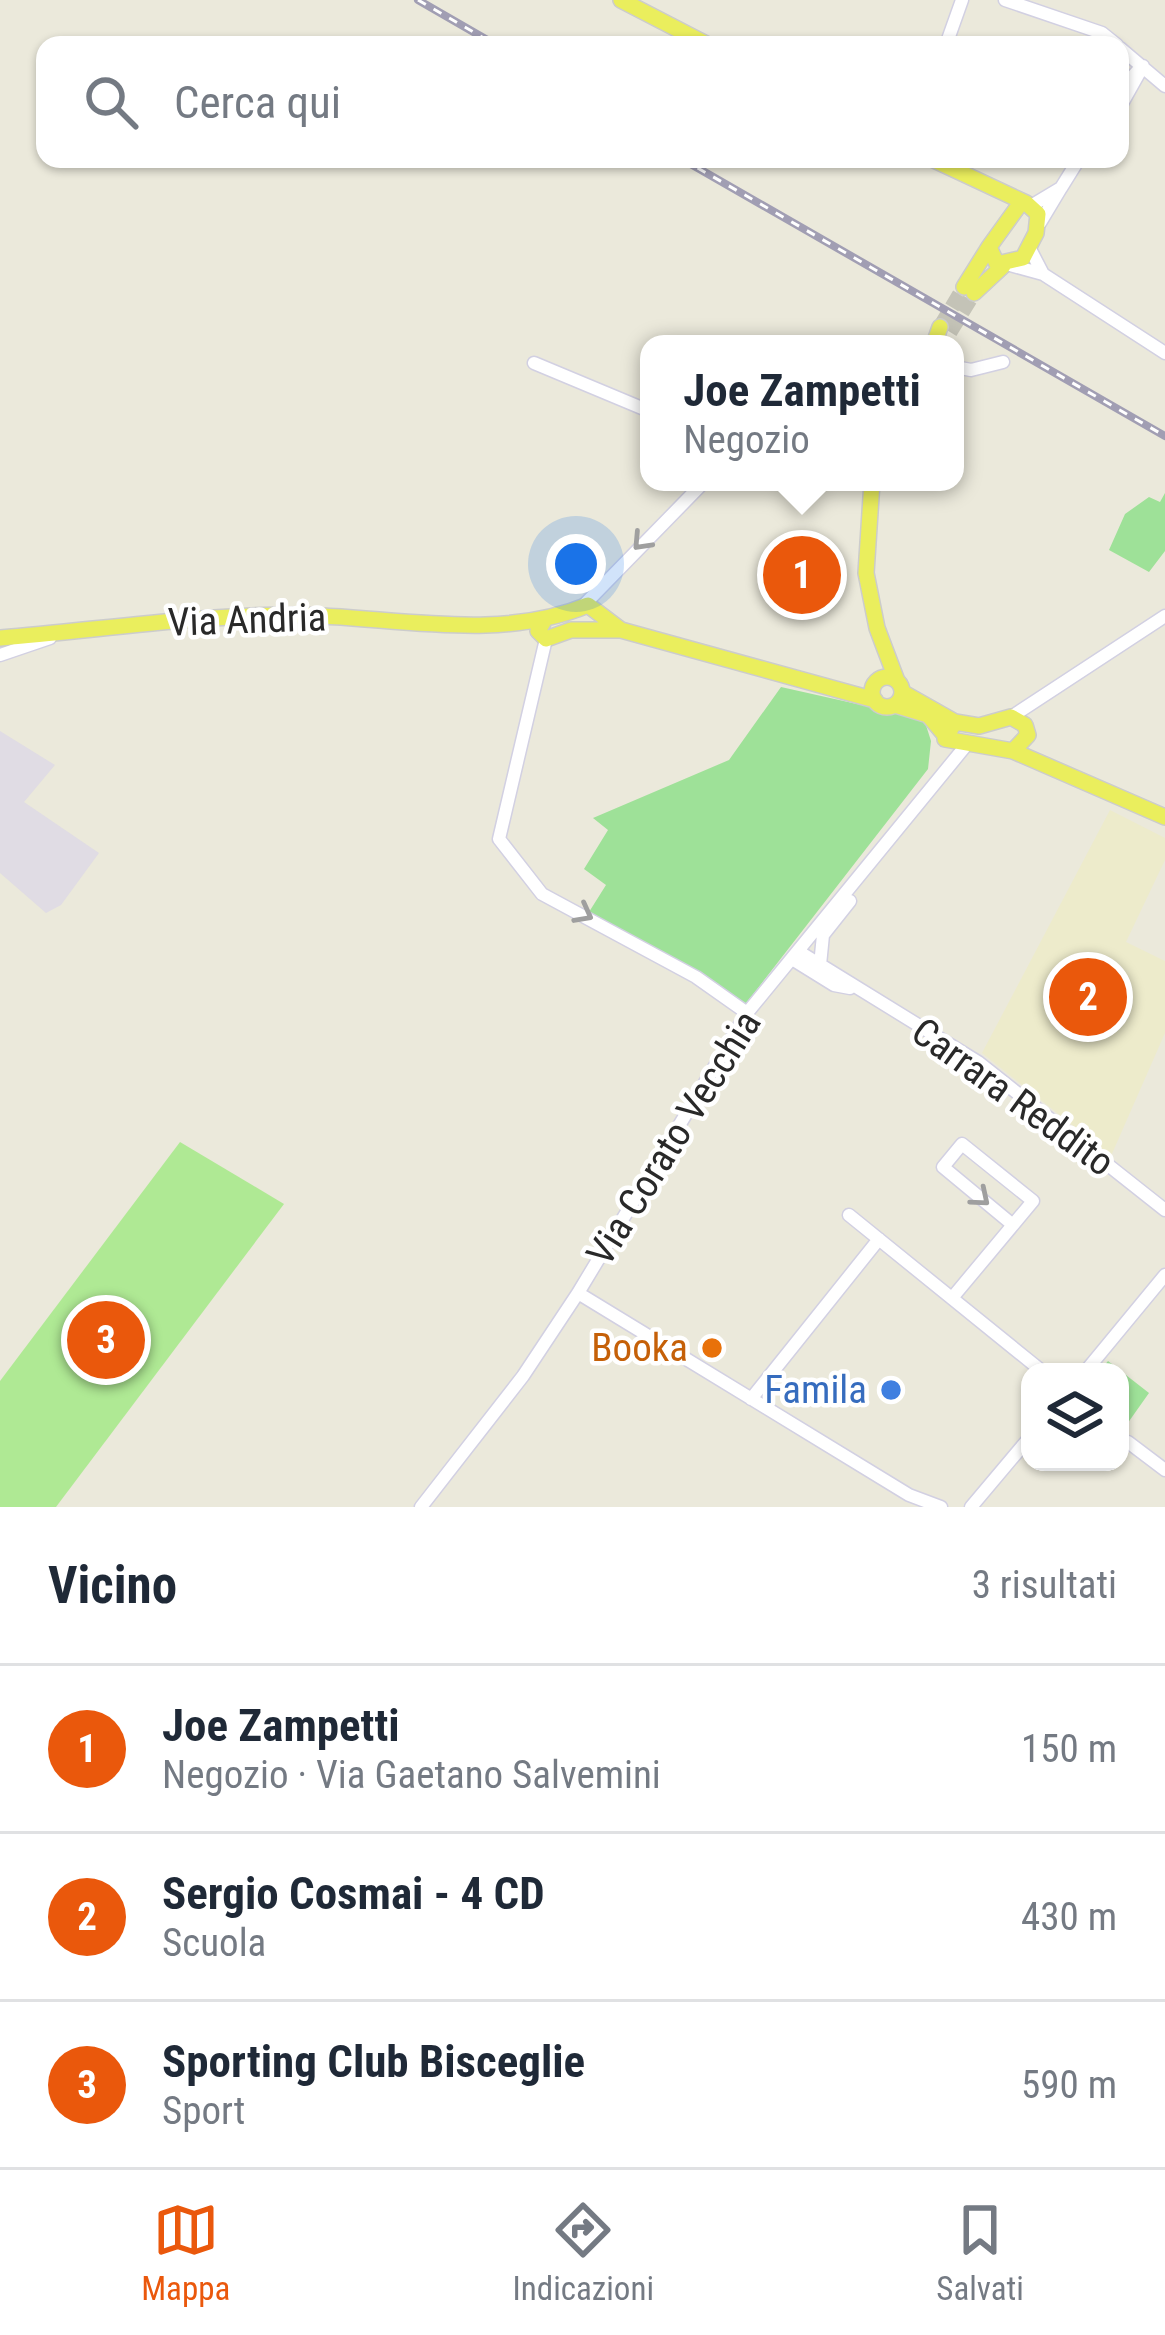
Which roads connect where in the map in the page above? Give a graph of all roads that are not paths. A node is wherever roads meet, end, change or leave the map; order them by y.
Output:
1 (621, 0) edge
2 (962, 0) edge
3 (1005, 0) edge
4 (1078, 27) junction
5 (691, 36) edge
6 (949, 36) edge
7 (1092, 36) edge
8 (1106, 36) edge
9 (1129, 54) edge
10 (1143, 66) junction
11 (1129, 80) edge
12 (1165, 86) edge
13 (1129, 91) edge
14 (949, 168) edge
15 (1073, 168) edge
16 (1061, 188) junction
17 (994, 191) junction
18 (1025, 205) junction
19 (1002, 221) junction
20 (1040, 223) junction
21 (989, 247) junction
22 (1029, 247) junction
23 (1006, 265) junction
24 (1043, 274) junction
25 (1165, 353) edge
26 (1003, 362) dead end
27 (535, 363) dead end
28 (964, 369) edge
29 (640, 407) edge
30 (695, 491) edge
31 (871, 491) edge
32 (583, 606) junction
33 (601, 614) junction
34 (1165, 616) edge
35 (621, 630) junction
36 (70, 631) junction
37 (594, 631) junction
38 (545, 632) junction
39 (0, 638) edge
40 (0, 656) edge
41 (883, 691) junction
42 (1038, 703) junction
43 (1011, 717) junction
44 (948, 732) junction
45 (1028, 732) junction
46 (968, 743) junction
47 (1013, 751) junction
48 (1047, 761) junction
49 (937, 777) junction
50 (1165, 817) edge
51 (863, 872) junction
52 (795, 955) junction
53 (820, 967) junction
54 (857, 989) junction
55 (747, 1013) junction
56 (1165, 1210) edge
57 (849, 1215) dead end
58 (1013, 1225) junction
59 (879, 1239) junction
60 (1165, 1275) edge
61 (578, 1293) junction
62 (952, 1298) junction
63 (1031, 1363) edge
64 (1092, 1363) edge
65 (751, 1399) junction
66 (1129, 1443) edge
67 (1021, 1448) edge
68 (1165, 1470) edge
69 (909, 1495) junction
70 (973, 1504) edge
71 (422, 1507) edge
72 (922, 1507) edge
73 (941, 1507) edge

1 - 5 main road
2 - 6 street
3 - 4 street
4 - 7 street
4 - 8 street
9 - 10 street
10 - 11 street
10 - 12 street
10 - 13 street
14 - 17 main road
15 - 16 street
16 - 18 street
16 - 20 street
17 - 18 main road
17 - 19 main road
18 - 19 main road
18 - 20 main road
19 - 21 main road
20 - 22 main road
21 - 23 main road
21 - 23 main road
22 - 23 main road
22 - 24 street
23 - 24 street
24 - 25 street
26 - 28 street
27 - 29 street
30 -> 32 street
31 - 41 main road
32 - 33 main road
32 - 38 main road
33 - 35 main road
33 - 37 main road
34 - 42 street
35 - 37 main road
35 - 41 main road
36 - 38 main road, Via Andria
36 - 39 main road, Via Andria
36 - 40 street
37 - 38 main road
38 -> 55 street
41 - 44 main road
42 - 43 street
42 - 45 street
43 - 44 main road
43 - 45 main road
44 - 46 main road
44 - 49 street, Via Corato Vecchia
45 - 47 main road
45 - 48 main road
46 - 47 main road
46 - 49 street, Via Corato Vecchia
47 - 48 main road
48 - 50 main road
49 - 51 street, Via Corato Vecchia
51 - 52 street, Via Corato Vecchia
51 - 53 street
52 - 53 street, Carrara Reddito
52 - 54 street, Carrara Reddito
52 - 55 street, Via Corato Vecchia
53 - 54 street, Carrara Reddito
54 - 56 street, Carrara Reddito
55 - 61 street, Via Corato Vecchia
57 - 59 street
58 -> 58 street
58 - 62 street
59 - 62 street
59 - 65 street
60 - 64 street
61 - 65 street
61 - 71 street, Via Corato Vecchia
62 - 63 street
65 - 69 street
66 - 68 street
67 - 70 street
69 - 72 street
69 - 73 street
70 - 73 street

